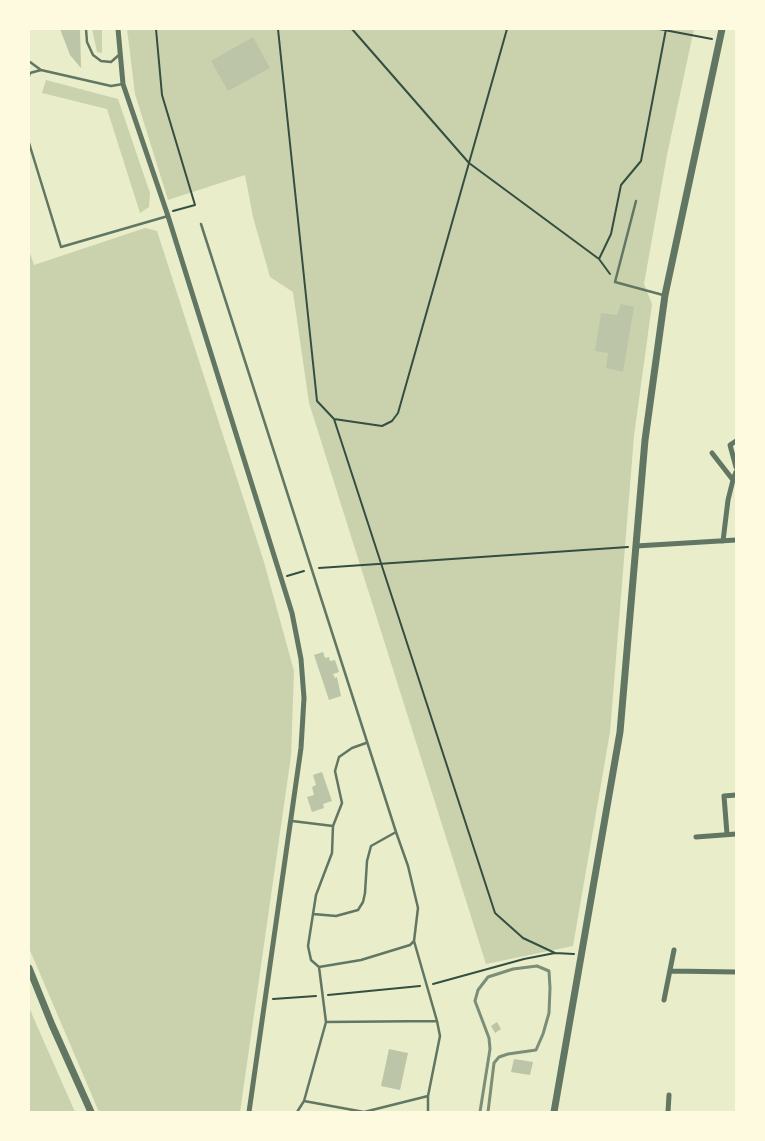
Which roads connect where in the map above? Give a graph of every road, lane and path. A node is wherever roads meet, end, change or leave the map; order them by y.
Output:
1 (86, 29) edge
2 (118, 29) edge
3 (156, 29) edge
4 (278, 29) edge
5 (352, 29) edge
6 (507, 29) edge
7 (659, 29) edge
8 (722, 29) edge
9 (666, 30) edge
10 (719, 41) junction
11 (121, 53) junction
12 (30, 62) edge
13 (42, 70) junction
14 (29, 76) edge
15 (123, 84) junction
16 (29, 143) edge
17 (469, 163) junction
18 (636, 202) dead end
19 (167, 214) junction
20 (200, 224) dead end
21 (599, 260) junction
22 (615, 282) junction
23 (665, 295) junction
24 (334, 419) junction
25 (736, 441) edge
26 (712, 453) dead end
27 (736, 467) edge
28 (736, 472) edge
29 (733, 480) junction
30 (736, 540) edge
31 (723, 541) junction
32 (636, 546) junction
33 (380, 563) junction
34 (310, 569) junction
35 (281, 578) junction
36 (366, 744) junction
37 (736, 795) edge
38 (289, 820) junction
39 (332, 826) junction
40 (396, 832) junction
41 (727, 834) junction
42 (736, 834) edge
43 (696, 837) dead end
44 (313, 914) junction
45 (414, 941) junction
46 (674, 950) dead end
47 (555, 953) dead end
48 (319, 967) junction
49 (29, 968) edge
50 (672, 971) junction
51 (736, 972) edge
52 (664, 1000) dead end
53 (437, 1021) junction
54 (326, 1022) junction
55 (669, 1095) dead end
56 (428, 1096) junction
57 (304, 1101) junction
58 (91, 1112) edge
59 (249, 1112) edge
60 (297, 1112) edge
61 (364, 1112) edge
62 (428, 1112) edge
63 (554, 1112) edge
64 (668, 1112) edge

1 - 11 lane
2 - 11 street
3 - 19 path
4 - 24 path
5 - 17 path
6 - 17 path
7 - 9 path
8 - 10 street
9 - 10 path
9 - 21 path
10 - 23 street
11 - 15 street
12 - 13 lane
13 - 14 lane
13 - 15 lane
15 - 19 street
16 - 19 lane
17 - 21 path
17 - 24 path
18 - 22 lane
19 - 35 street
20 - 34 lane
21 - 22 path
22 - 23 lane
23 - 32 street
24 - 33 path
25 - 27 street
26 - 29 street
28 - 29 street
29 - 31 street
30 - 31 street
31 - 32 street
32 - 33 path
32 - 63 street
33 - 34 path
33 - 47 path
34 - 35 path
34 - 36 lane
35 - 38 street
36 - 39 lane
36 - 40 lane
37 - 41 street
38 - 39 lane
38 - 59 street
39 - 44 lane
40 - 44 lane
40 - 45 lane
41 - 42 street
41 - 43 street
44 - 48 lane
45 - 48 lane
45 - 53 lane
46 - 50 street
48 - 54 lane
49 - 58 street
50 - 51 street
50 - 52 street
53 - 54 lane
53 - 56 lane
54 - 57 lane
55 - 64 street
56 - 61 lane
56 - 62 lane
57 - 60 lane
57 - 61 lane

